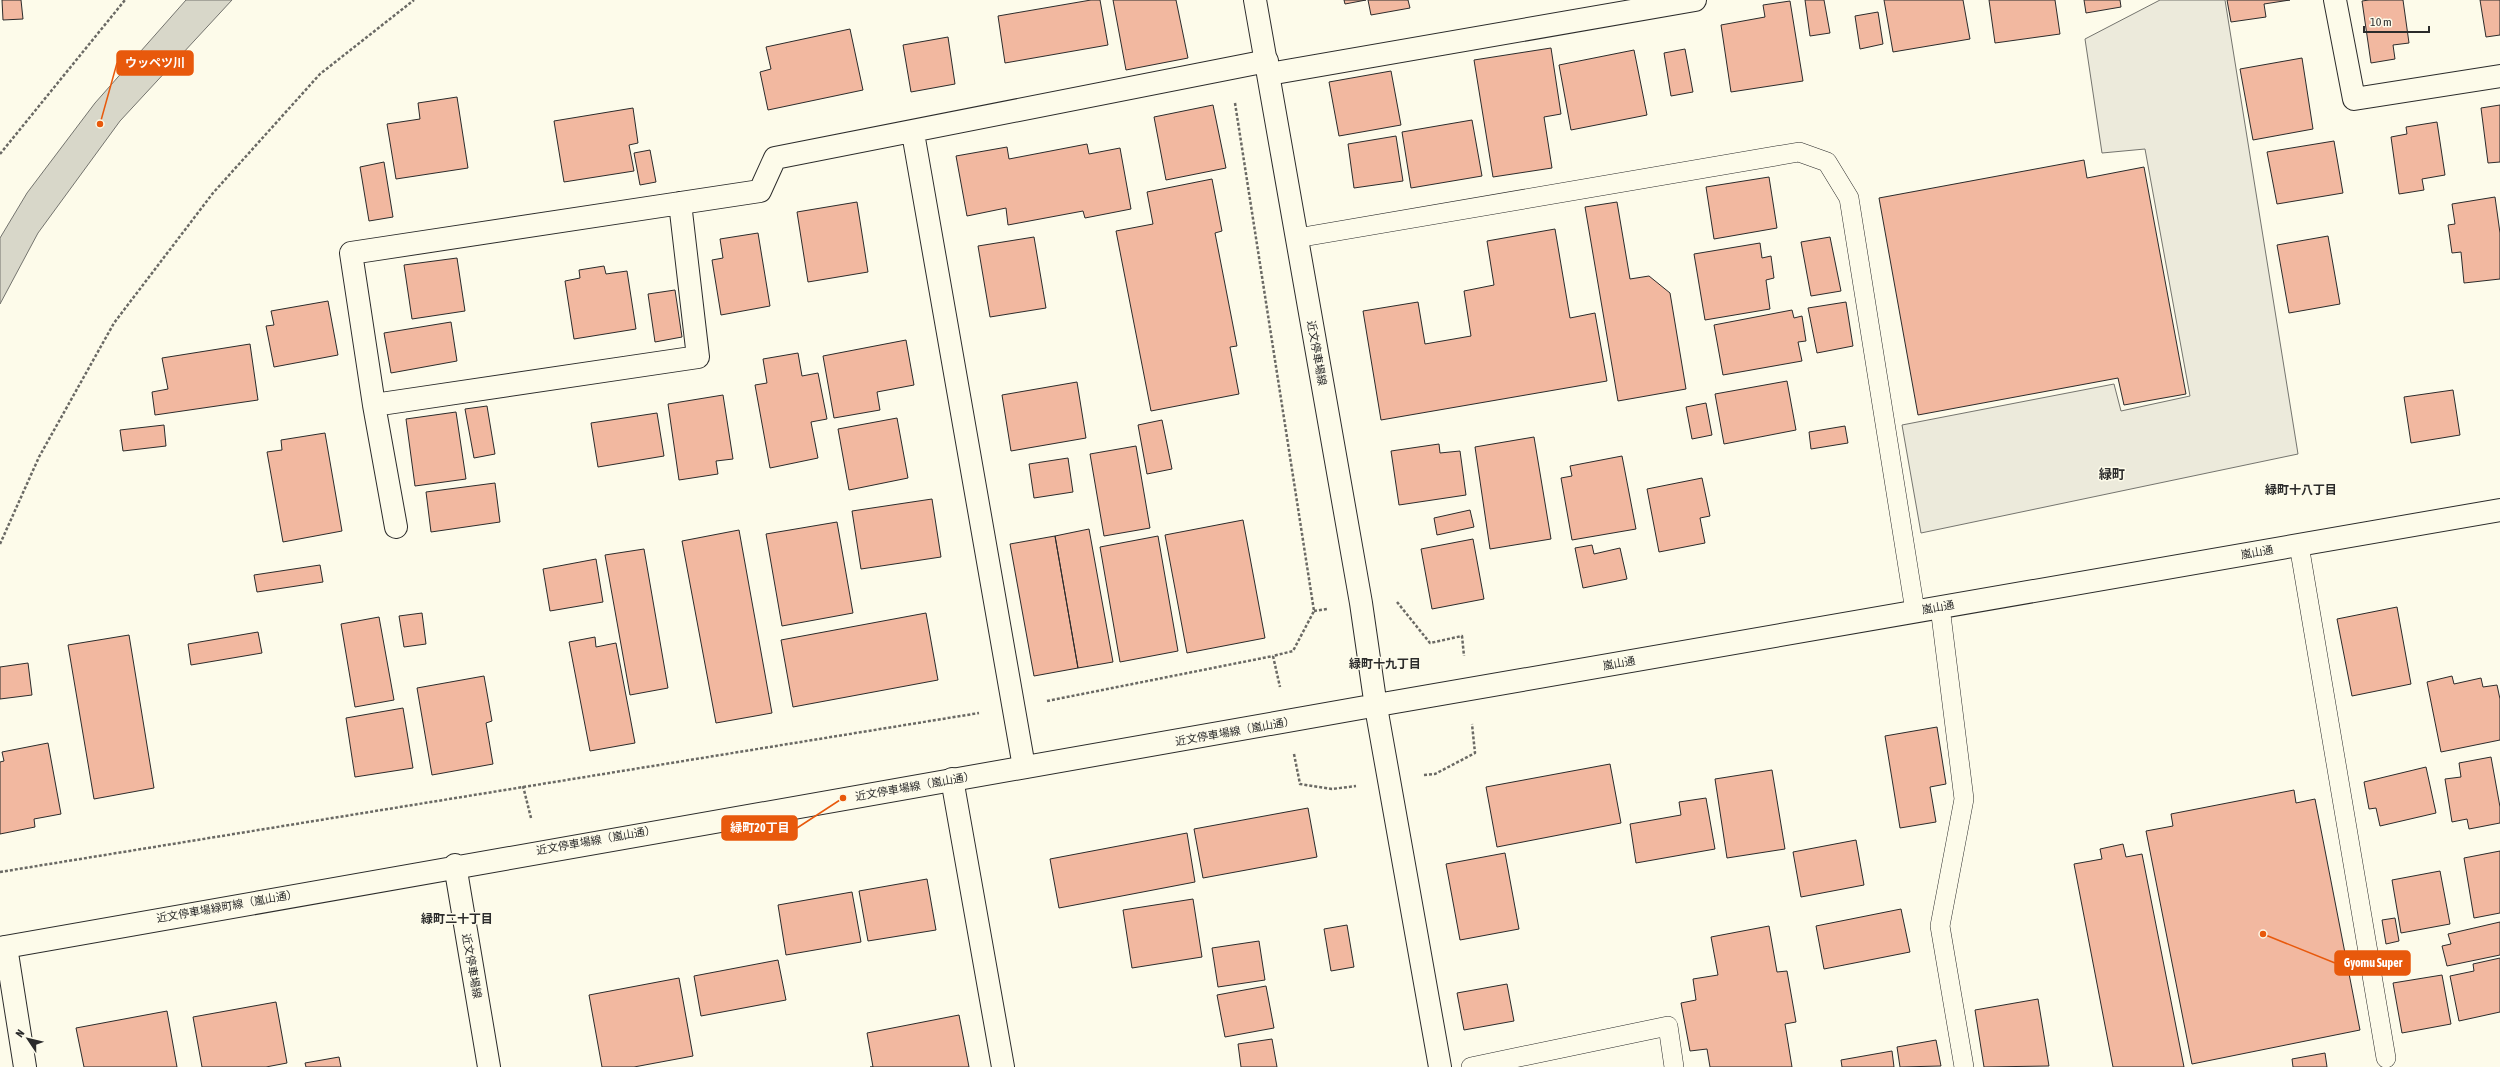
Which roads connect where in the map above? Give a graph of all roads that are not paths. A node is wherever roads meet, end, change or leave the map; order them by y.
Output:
1 (1255, 0) edge
2 (1695, 0) edge
3 (2335, 0) edge
4 (1268, 68) junction
5 (2500, 76) edge
6 (912, 133) junction
7 (680, 203) junction
8 (1297, 238) junction
9 (374, 405) junction
10 (2499, 513) edge
11 (396, 527) dead end
12 (2299, 545) junction
13 (1940, 607) junction
14 (1915, 611) junction
15 (1376, 707) junction
16 (1024, 767) junction
17 (952, 779) junction
18 (455, 865) junction
19 (3, 947) edge
20 (2386, 1058) dead end
21 (25, 1067) edge
22 (490, 1067) edge
23 (1003, 1067) edge
24 (1440, 1067) edge
25 (1471, 1067) edge
26 (1674, 1067) edge
27 (1964, 1067) edge

1 - 4 street, 近文停車場線
2 - 4 street
3 - 5 street
4 - 6 street
4 - 8 street, 近文停車場線
6 - 7 street
6 - 16 street
7 - 9 street
7 - 9 street
8 - 14 lane
8 - 15 street, 近文停車場線
9 - 11 street
10 - 12 street, 嵐山通
12 - 13 street, 嵐山通
12 - 20 lane
13 - 14 street, 嵐山通
13 - 27 lane
14 - 15 street, 嵐山通
15 - 16 street, 近文停車場線（嵐山通）
15 - 24 street, 近文停車場線
16 - 17 street, 近文停車場線（嵐山通）
17 - 18 street, 近文停車場線（嵐山通）
17 - 23 street
18 - 19 street, 近文停車場緑町線（嵐山通）
18 - 22 street, 近文停車場線
19 - 21 street
25 - 26 lane

